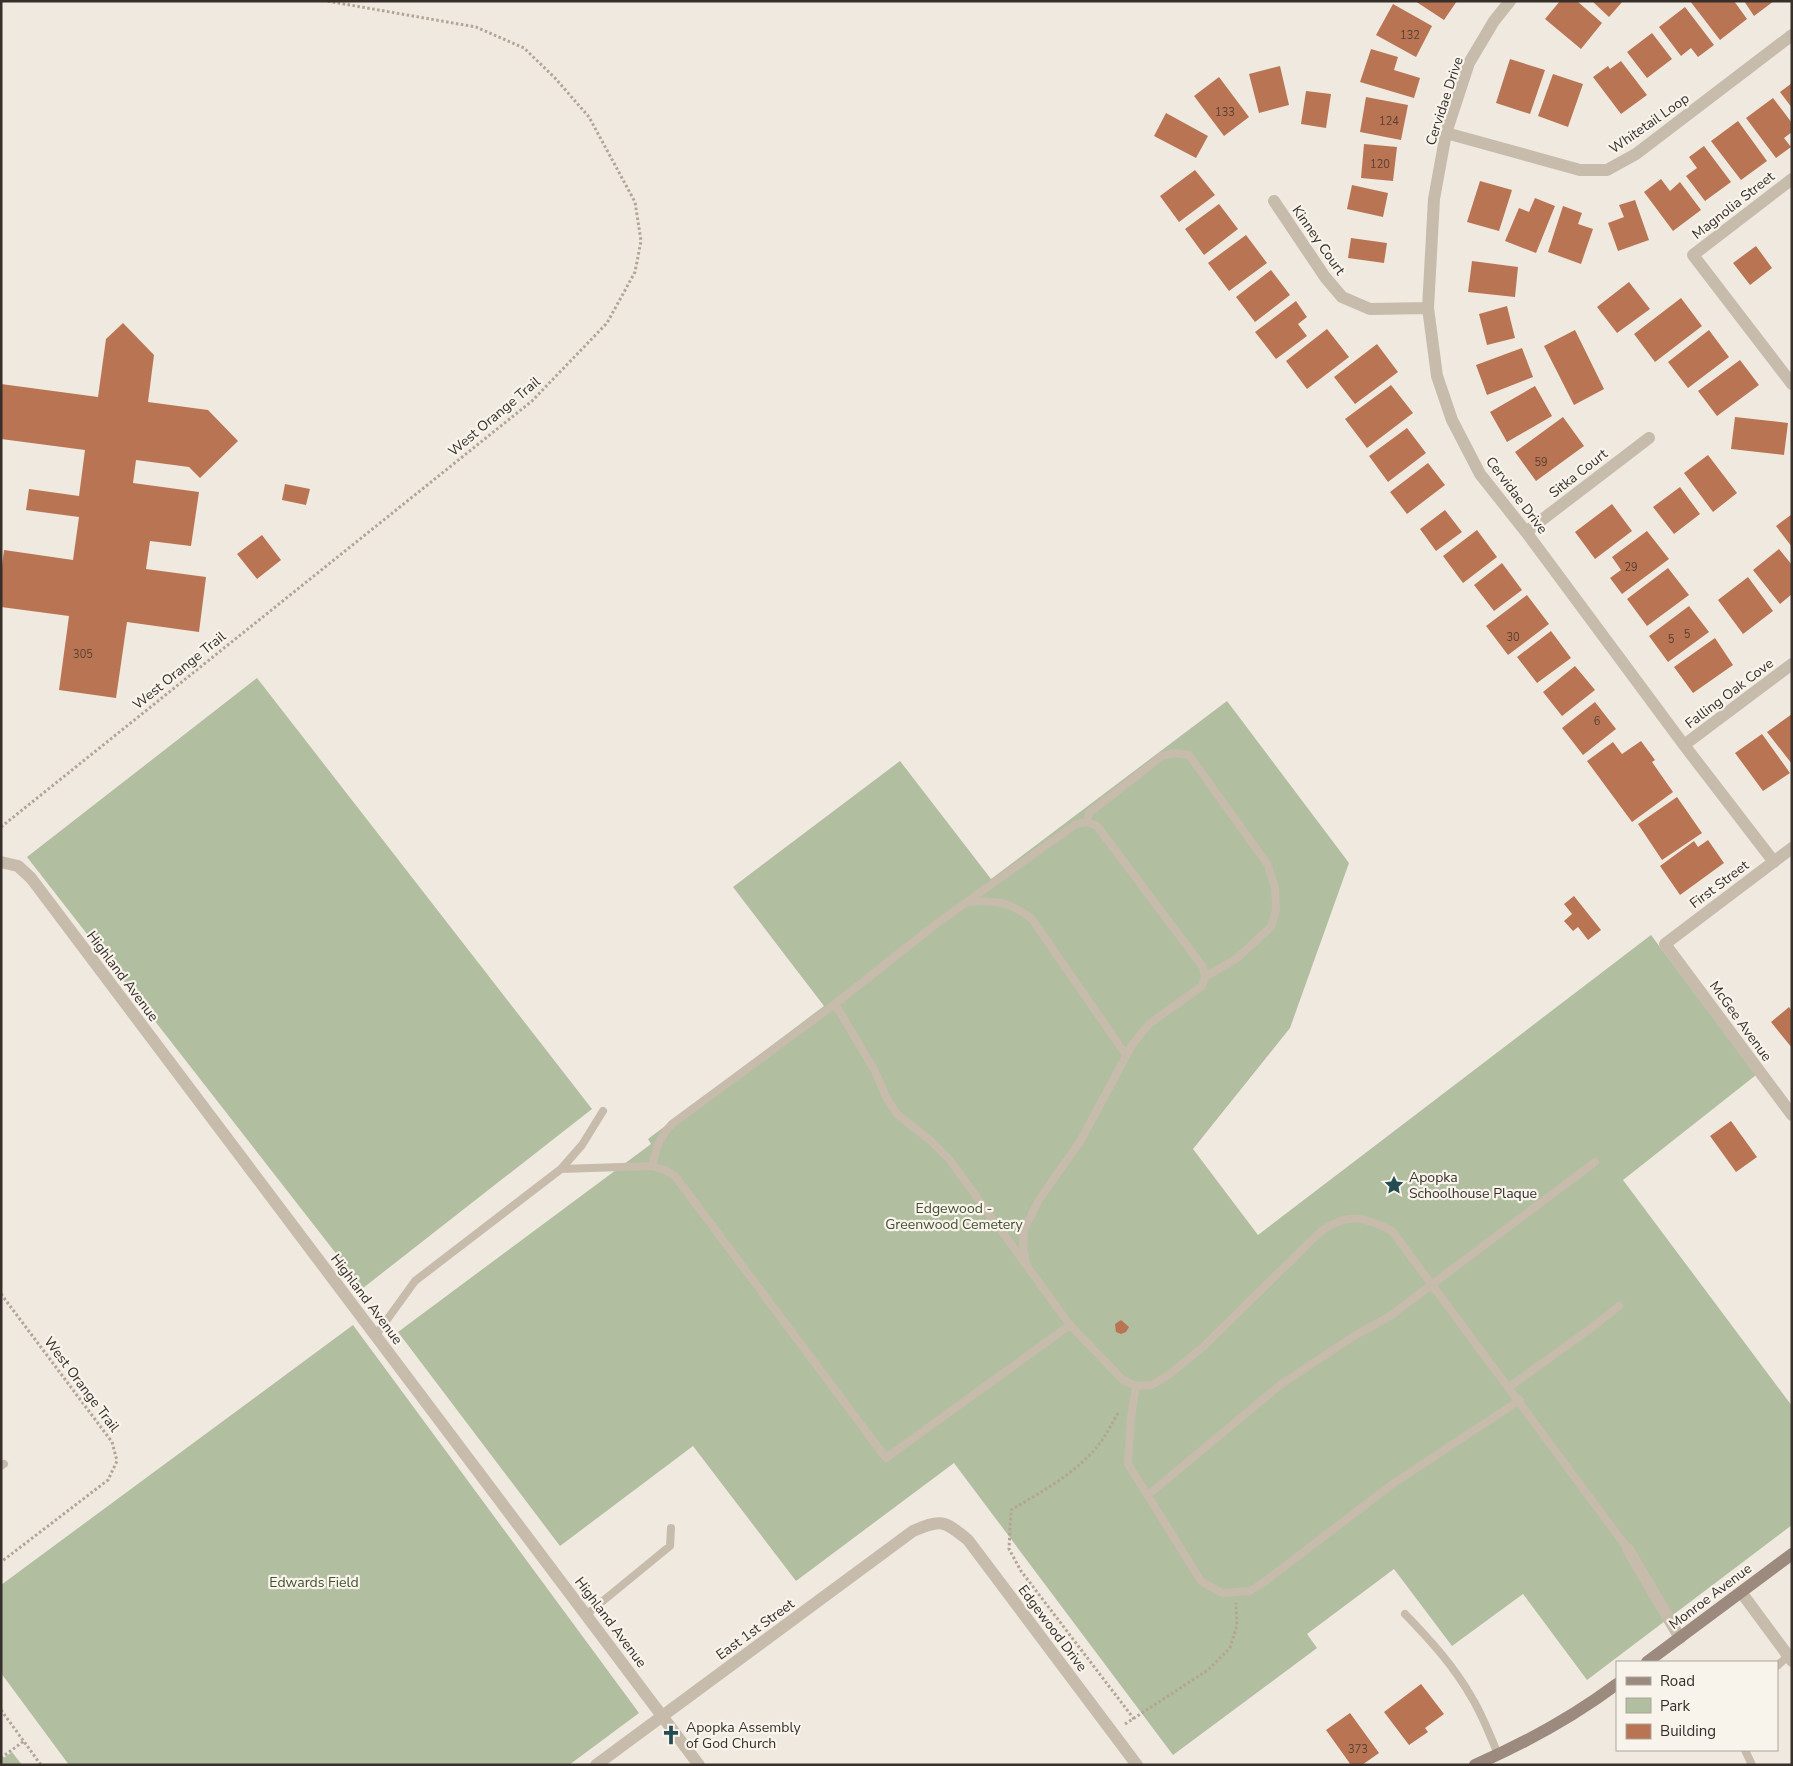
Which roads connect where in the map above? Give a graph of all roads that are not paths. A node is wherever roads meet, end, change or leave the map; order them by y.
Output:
1 (1510, 1) edge
2 (1792, 35) edge
3 (1446, 133) junction
4 (1792, 179) edge
5 (1274, 201) dead end
6 (1428, 308) junction
7 (1792, 384) edge
8 (1649, 438) dead end
9 (1526, 532) junction
10 (1792, 664) edge
11 (1684, 745) junction
12 (1087, 822) junction
13 (1792, 848) edge
14 (2, 862) edge
15 (1774, 862) junction
16 (968, 902) junction
17 (1665, 944) joint
18 (1205, 977) junction
19 (835, 1004) junction
20 (1126, 1055) junction
21 (603, 1111) dead end
22 (1792, 1116) edge
23 (1595, 1162) dead end
24 (652, 1166) junction
25 (561, 1169) junction
26 (1026, 1264) junction
27 (1432, 1284) junction
28 (1618, 1306) dead end
29 (1070, 1325) junction
30 (376, 1335) junction
31 (1136, 1386) junction
32 (1509, 1387) junction
33 (1520, 1400) junction
34 (1148, 1495) junction
35 (934, 1522) joint
36 (671, 1528) dead end
37 (1628, 1548) joint
38 (1792, 1554) edge
39 (1741, 1592) junction
40 (587, 1614) junction
41 (1405, 1614) dead end
42 (1680, 1638) junction
43 (1790, 1658) edge
44 (1648, 1661) edge
45 (1778, 1665) edge
46 (1616, 1685) edge
47 (662, 1715) junction
48 (1745, 1751) edge
49 (1498, 1754) junction
50 (596, 1765) edge
51 (698, 1765) edge
52 (1137, 1765) edge
53 (1475, 1765) edge
54 (1752, 1765) edge

1 - 3 street, Cervidae Drive
2 - 3 street, Whitetail Loop
3 - 6 street, Cervidae Drive
4 - 7 street, Magnolia Street
5 - 6 street, Kinney Court
6 - 9 street, Cervidae Drive
8 - 9 street, Sitka Court
9 - 11 street, Cervidae Drive
10 - 11 street, Falling Oak Cove
11 - 15 street, Cervidae Drive
12 - 16 lane
12 - 18 lane
12 - 18 lane
13 - 15 street, First Street
14 - 30 street, Highland Avenue
15 - 17 street, First Street
16 - 19 lane
16 - 20 lane
17 - 22 street, McGee Avenue
18 - 20 lane
19 - 24 lane
19 - 26 lane
20 - 26 lane
21 - 25 lane
23 - 27 lane
24 - 25 lane
24 - 29 lane
25 - 30 lane
26 - 29 lane
27 - 31 lane
27 - 32 lane
27 - 34 lane
28 - 32 lane
29 - 31 lane
30 - 40 street, Highland Avenue
31 - 34 lane
32 - 33 lane
33 - 34 lane
33 - 37 lane
35 - 47 street, East 1st Street
35 - 52 street, Edgewood Drive
36 - 40 lane
37 - 42 street
38 - 39 street, Monroe Avenue
39 - 42 street, Monroe Avenue
39 - 43 street
40 - 47 street, Highland Avenue
41 - 49 lane
42 - 44 street, Monroe Avenue
43 - 45 lane
46 - 49 street
47 - 50 street, East 1st Street
47 - 51 street, Highland Avenue
48 - 54 lane
49 - 53 street

